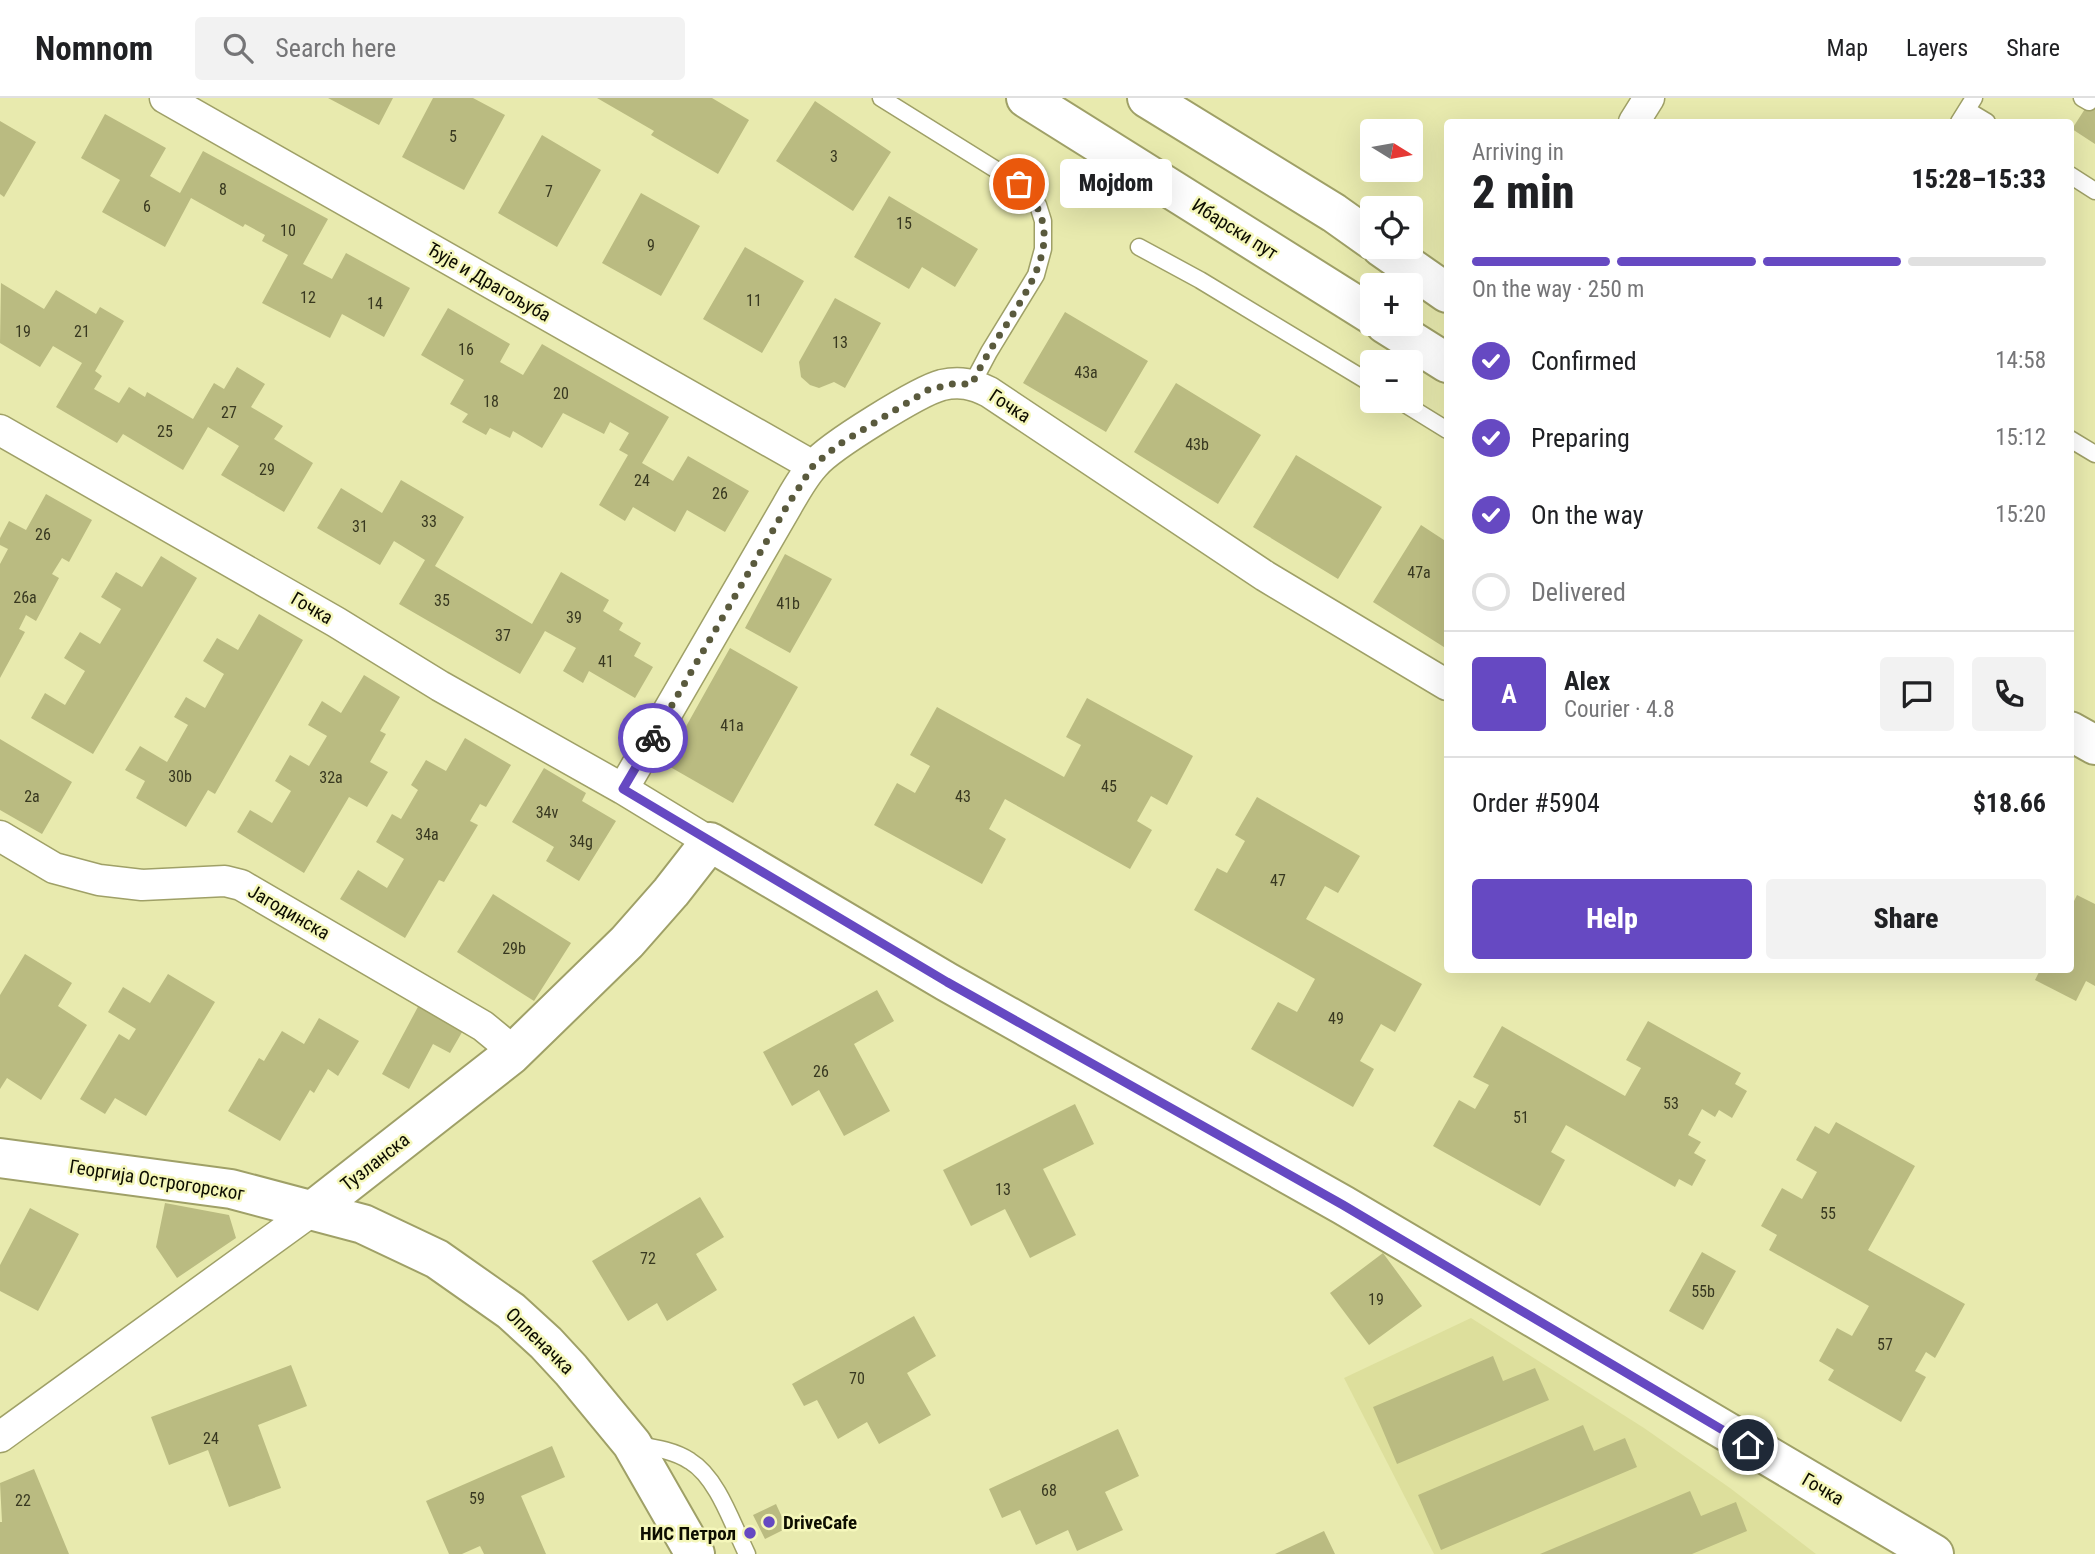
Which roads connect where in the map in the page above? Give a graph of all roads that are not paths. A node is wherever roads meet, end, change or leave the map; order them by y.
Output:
1 (165, 98) edge
2 (881, 98) edge
3 (1026, 98) edge
4 (1147, 98) edge
5 (1649, 98) edge
6 (1636, 119) edge
7 (2074, 178) edge
8 (2095, 191) edge
9 (1360, 231) edge
10 (1139, 247) dead end
11 (1398, 259) edge
12 (1444, 291) edge
13 (1360, 307) edge
14 (1404, 336) edge
15 (1444, 361) edge
16 (1360, 377) edge
17 (972, 384) junction
18 (1419, 413) edge
19 (1444, 428) edge
20 (0, 430) edge
21 (2074, 441) edge
22 (2095, 454) edge
23 (813, 466) junction
24 (1444, 683) edge
25 (2074, 733) edge
26 (2095, 745) edge
27 (623, 789) junction
28 (0, 836) edge
29 (710, 842) junction
30 (511, 1055) junction
31 (0, 1158) edge
32 (313, 1210) junction
33 (0, 1437) edge
34 (632, 1444) junction
35 (695, 1554) edge
36 (747, 1554) edge
37 (1934, 1554) edge

1 - 23 street, Ђује и Драгољуба
2 - 17 lane
3 - 13 street, Ибарски пут
4 - 9 street
5 - 6 street
7 - 8 lane
10 - 16 lane
11 - 12 street
14 - 15 street
17 - 23 street, Гочка
17 - 24 street, Гочка
18 - 19 lane
20 - 27 street, Гочка
21 - 22 lane
23 - 27 street, Гочка
25 - 26 street
27 - 29 street, Гочка
28 - 30 street, Јагодинска
29 - 30 street, Тузланска
29 - 37 street, Гочка
30 - 32 street, Тузланска
31 - 32 street, Георгија Острогорског
32 - 33 street, Тузланска
32 - 34 street, Опленачка
34 - 35 street, Опленачка
34 - 36 lane

